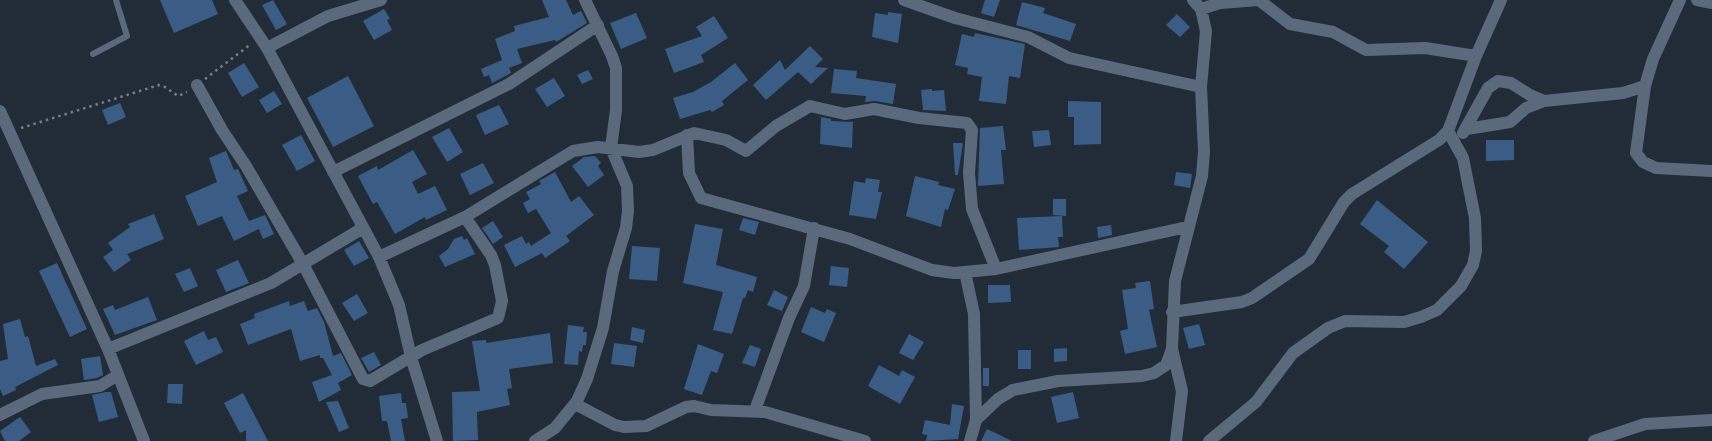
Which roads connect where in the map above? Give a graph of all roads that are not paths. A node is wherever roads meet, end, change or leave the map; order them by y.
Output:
1 (116, 0) edge
2 (235, 0) edge
3 (381, 0) edge
4 (585, 0) edge
5 (904, 0) edge
6 (1501, 0) edge
7 (1680, 0) edge
8 (1697, 0) edge
9 (1712, 3) edge
10 (1197, 5) edge
11 (338, 6) edge
12 (598, 25) junction
13 (267, 48) junction
14 (93, 54) dead end
15 (1476, 56) junction
16 (197, 85) road end
17 (1201, 86) junction
18 (1645, 86) junction
19 (1544, 101) junction
20 (0, 111) edge
21 (1467, 129) junction
22 (687, 135) junction
23 (1451, 136) junction
24 (611, 148) junction
25 (1712, 171) edge
26 (333, 172) junction
27 (465, 217) junction
28 (1187, 227) junction
29 (364, 228) junction
30 (814, 228) junction
31 (379, 257) junction
32 (303, 264) junction
33 (996, 269) junction
34 (965, 272) junction
35 (1172, 312) junction
36 (108, 349) junction
37 (1172, 350) junction
38 (411, 357) junction
39 (118, 375) junction
40 (575, 404) junction
41 (755, 410) junction
42 (0, 415) edge
43 (976, 420) junction
44 (1712, 420) edge
45 (144, 441) edge
46 (437, 441) edge
47 (534, 441) edge
48 (865, 441) edge
49 (970, 441) edge
50 (1176, 441) edge
51 (1209, 441) edge
52 (1594, 441) edge

1 - 14 lane
2 - 13 street
3 - 11 street
4 - 12 street
5 - 17 street
6 - 15 street
7 - 18 street
8 - 9 street
10 - 15 street
10 - 17 street
11 - 13 street
12 - 24 street
12 - 26 street
13 - 26 street
15 - 23 street
16 - 32 street
17 - 28 street
18 - 19 street
18 - 25 street
19 - 21 street
19 - 21 street
20 - 36 street
21 - 23 street
22 - 24 street
22 - 30 street
22 - 33 street
23 - 35 street
23 - 51 street
24 - 27 street
24 - 40 street
26 - 29 street
27 - 31 street
27 - 38 street
28 - 33 street
28 - 35 street
29 - 31 street
29 - 32 street
30 - 34 street
30 - 41 street
31 - 38 street
32 - 36 street
32 - 38 street
33 - 34 street
34 - 43 street
35 - 37 street
36 - 39 street
37 - 43 street
37 - 50 street
38 - 46 street
39 - 42 street
39 - 45 street
40 - 41 street
40 - 47 street
41 - 48 street
43 - 49 street
44 - 52 street

